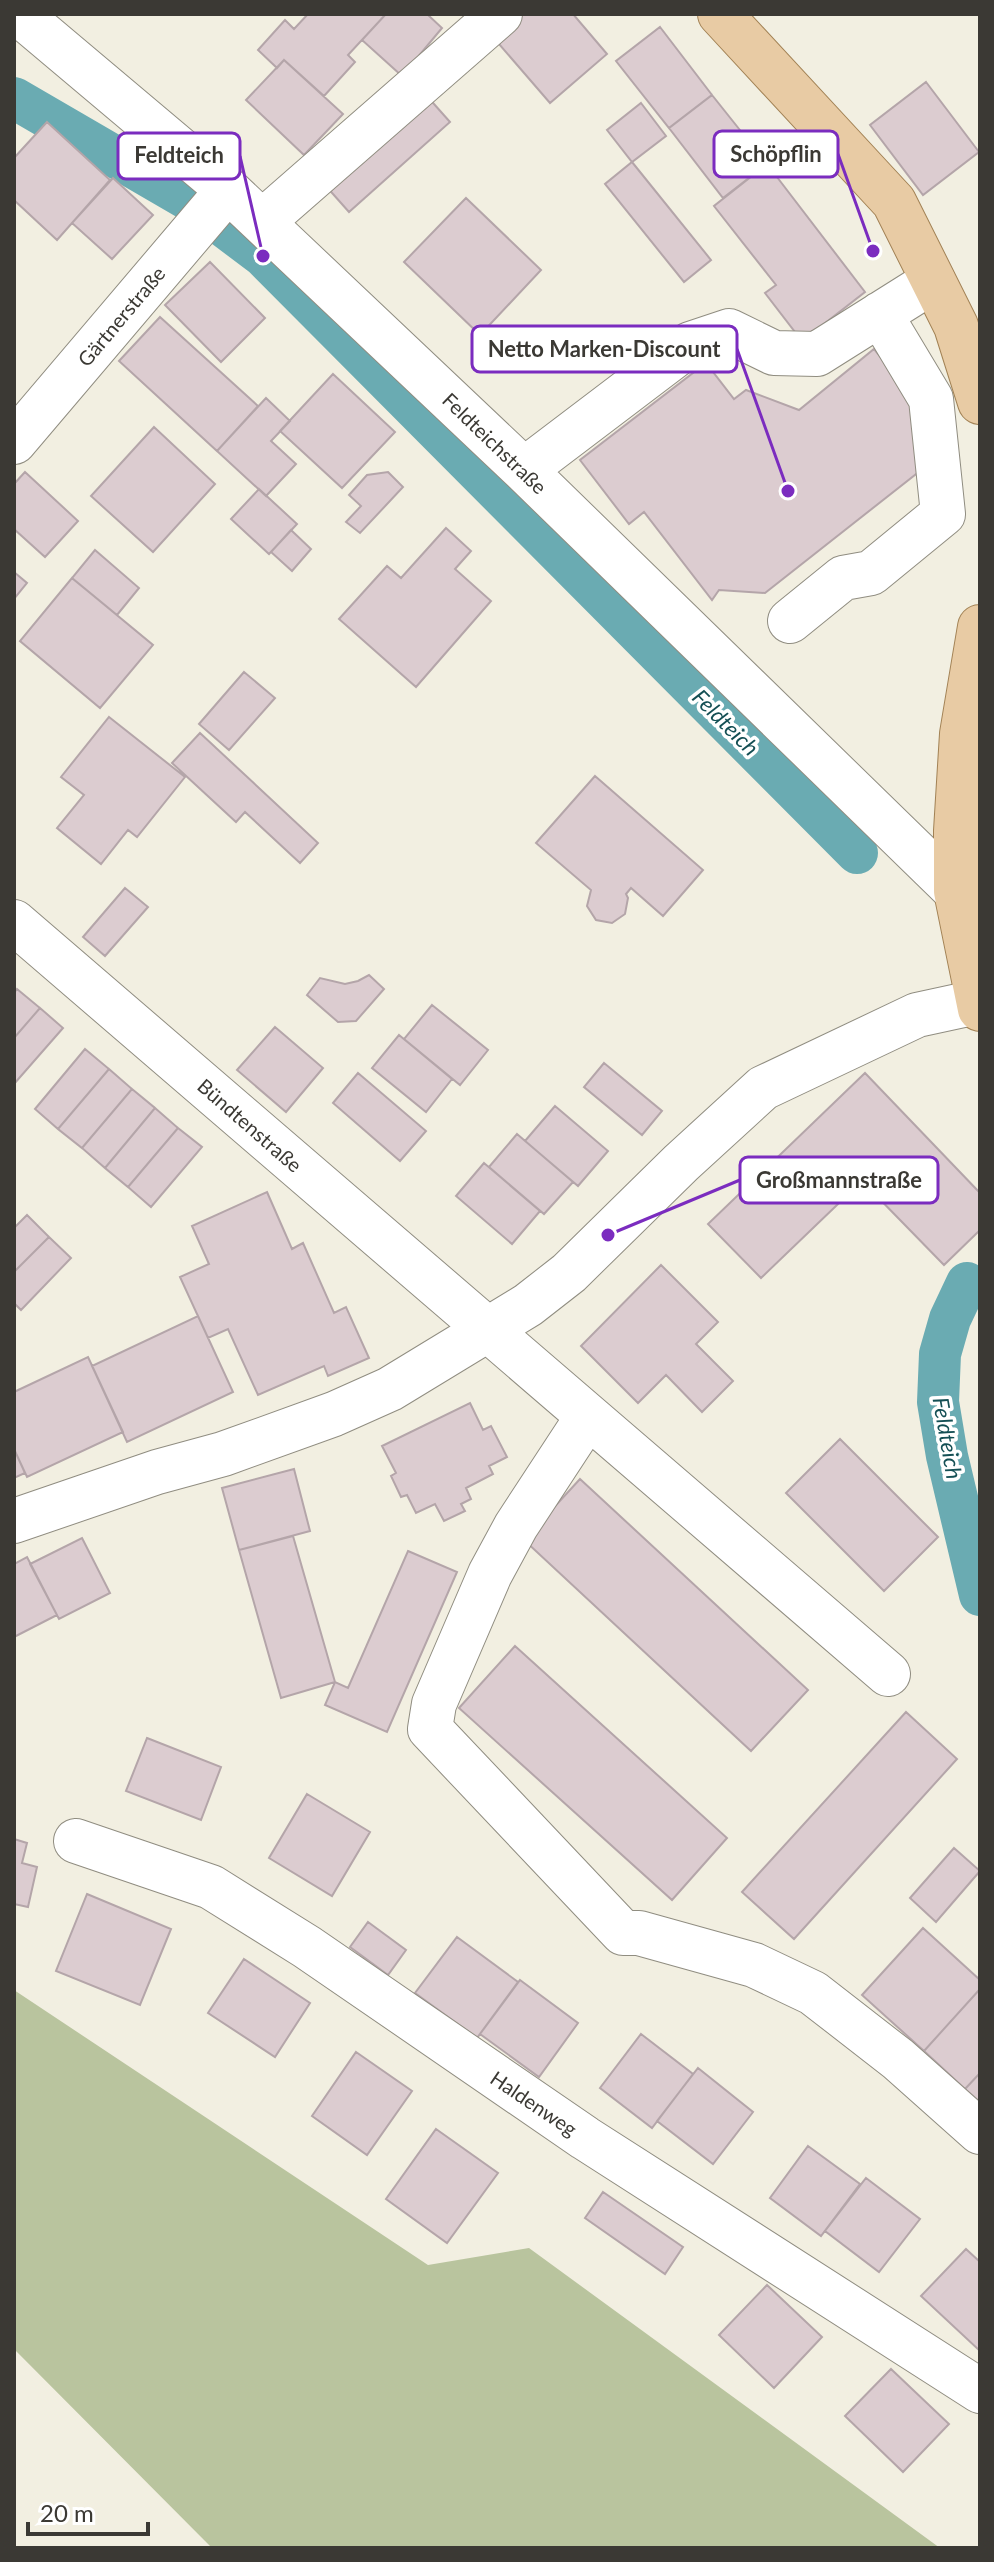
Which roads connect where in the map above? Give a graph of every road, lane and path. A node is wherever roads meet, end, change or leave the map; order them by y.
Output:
1 (19, 14) edge
2 (500, 14) edge
3 (720, 14) edge
4 (214, 206) junction
5 (262, 222) junction
6 (933, 281) junction
7 (880, 314) junction
8 (980, 402) edge
9 (14, 442) edge
10 (524, 470) junction
11 (790, 621) dead end
12 (980, 627) edge
13 (956, 891) junction
14 (14, 922) edge
15 (979, 1006) edge
16 (486, 1329) junction
17 (588, 1416) junction
18 (14, 1521) edge
19 (888, 1674) dead end
20 (76, 1841) dead end
21 (980, 2132) edge
22 (980, 2391) edge

1 - 4 street, Feldteichstraße
2 - 5 street
3 - 6 main road
4 - 5 street, Feldteichstraße
4 - 9 street, Gärtnerstraße
5 - 10 street, Feldteichstraße
6 - 7 street
6 - 8 main road
7 - 10 street
7 - 11 street
10 - 13 street, Feldteichstraße
12 - 13 main road
13 - 15 main road
14 - 16 street, Bündtenstraße
15 - 16 street
16 - 17 street, Bündtenstraße
16 - 18 street
17 - 19 street, Bündtenstraße
17 - 21 street
20 - 22 street, Haldenweg

